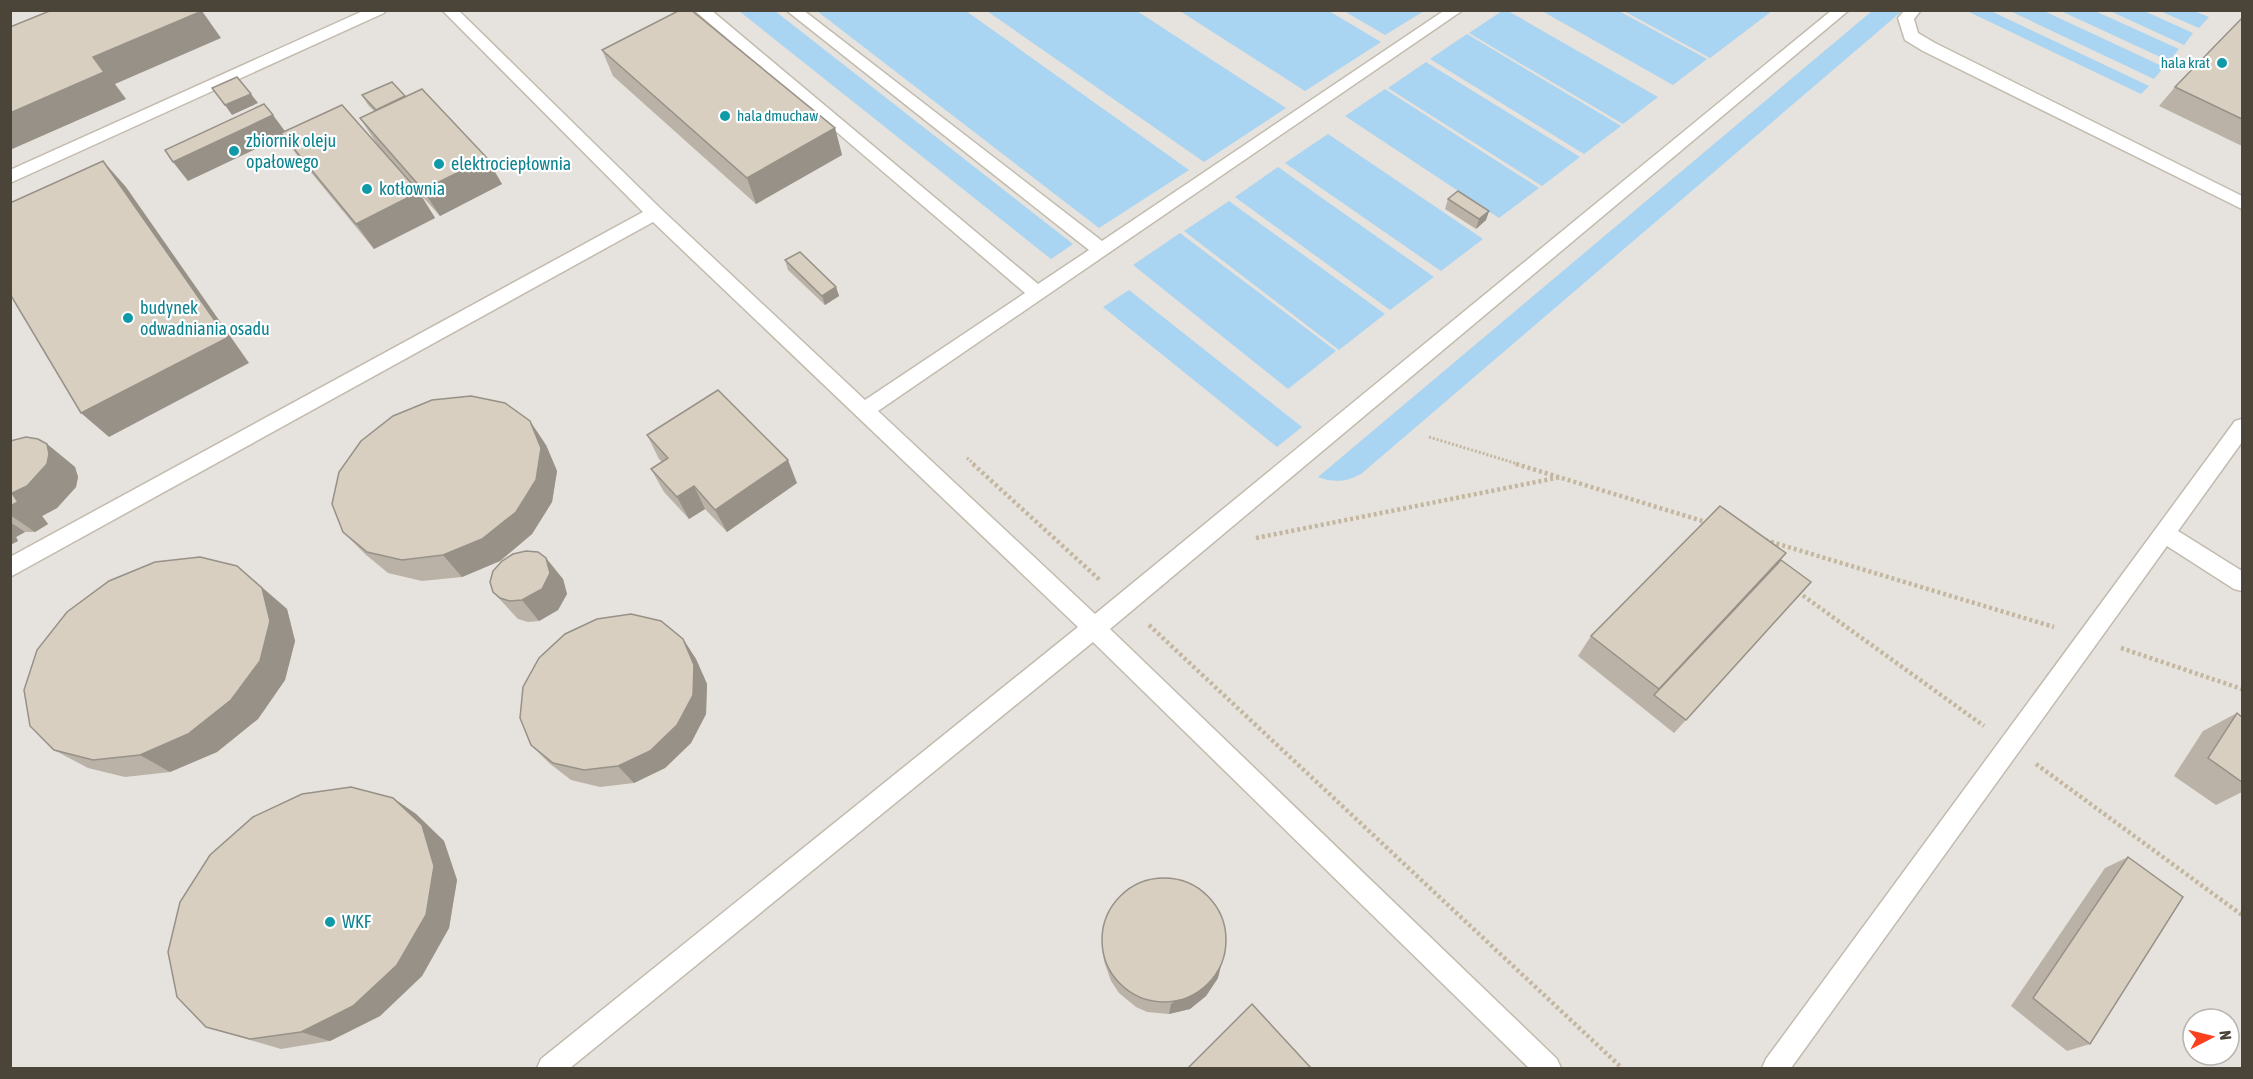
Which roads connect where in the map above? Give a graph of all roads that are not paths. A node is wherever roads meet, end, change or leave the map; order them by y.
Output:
1 (379, 10) edge
2 (449, 10) edge
3 (701, 10) edge
4 (793, 10) edge
5 (1456, 10) edge
6 (1842, 10) edge
7 (1914, 10) edge
8 (10, 177) edge
9 (2242, 203) edge
10 (655, 213) junction
11 (1100, 249) junction
12 (1036, 292) junction
13 (865, 410) junction
14 (2242, 427) edge
15 (2165, 534) junction
16 (10, 568) edge
17 (2242, 582) edge
18 (1094, 628) junction
19 (550, 1068) edge
20 (1548, 1068) edge
21 (1775, 1068) edge

1 - 8 lane
2 - 10 lane
3 - 12 lane
4 - 11 lane
5 - 11 lane
6 - 18 lane
7 - 9 lane
10 - 13 lane
10 - 16 lane
11 - 12 lane
12 - 13 lane
13 - 18 lane
14 - 15 lane
15 - 17 lane
15 - 21 lane
18 - 19 lane
18 - 20 lane

